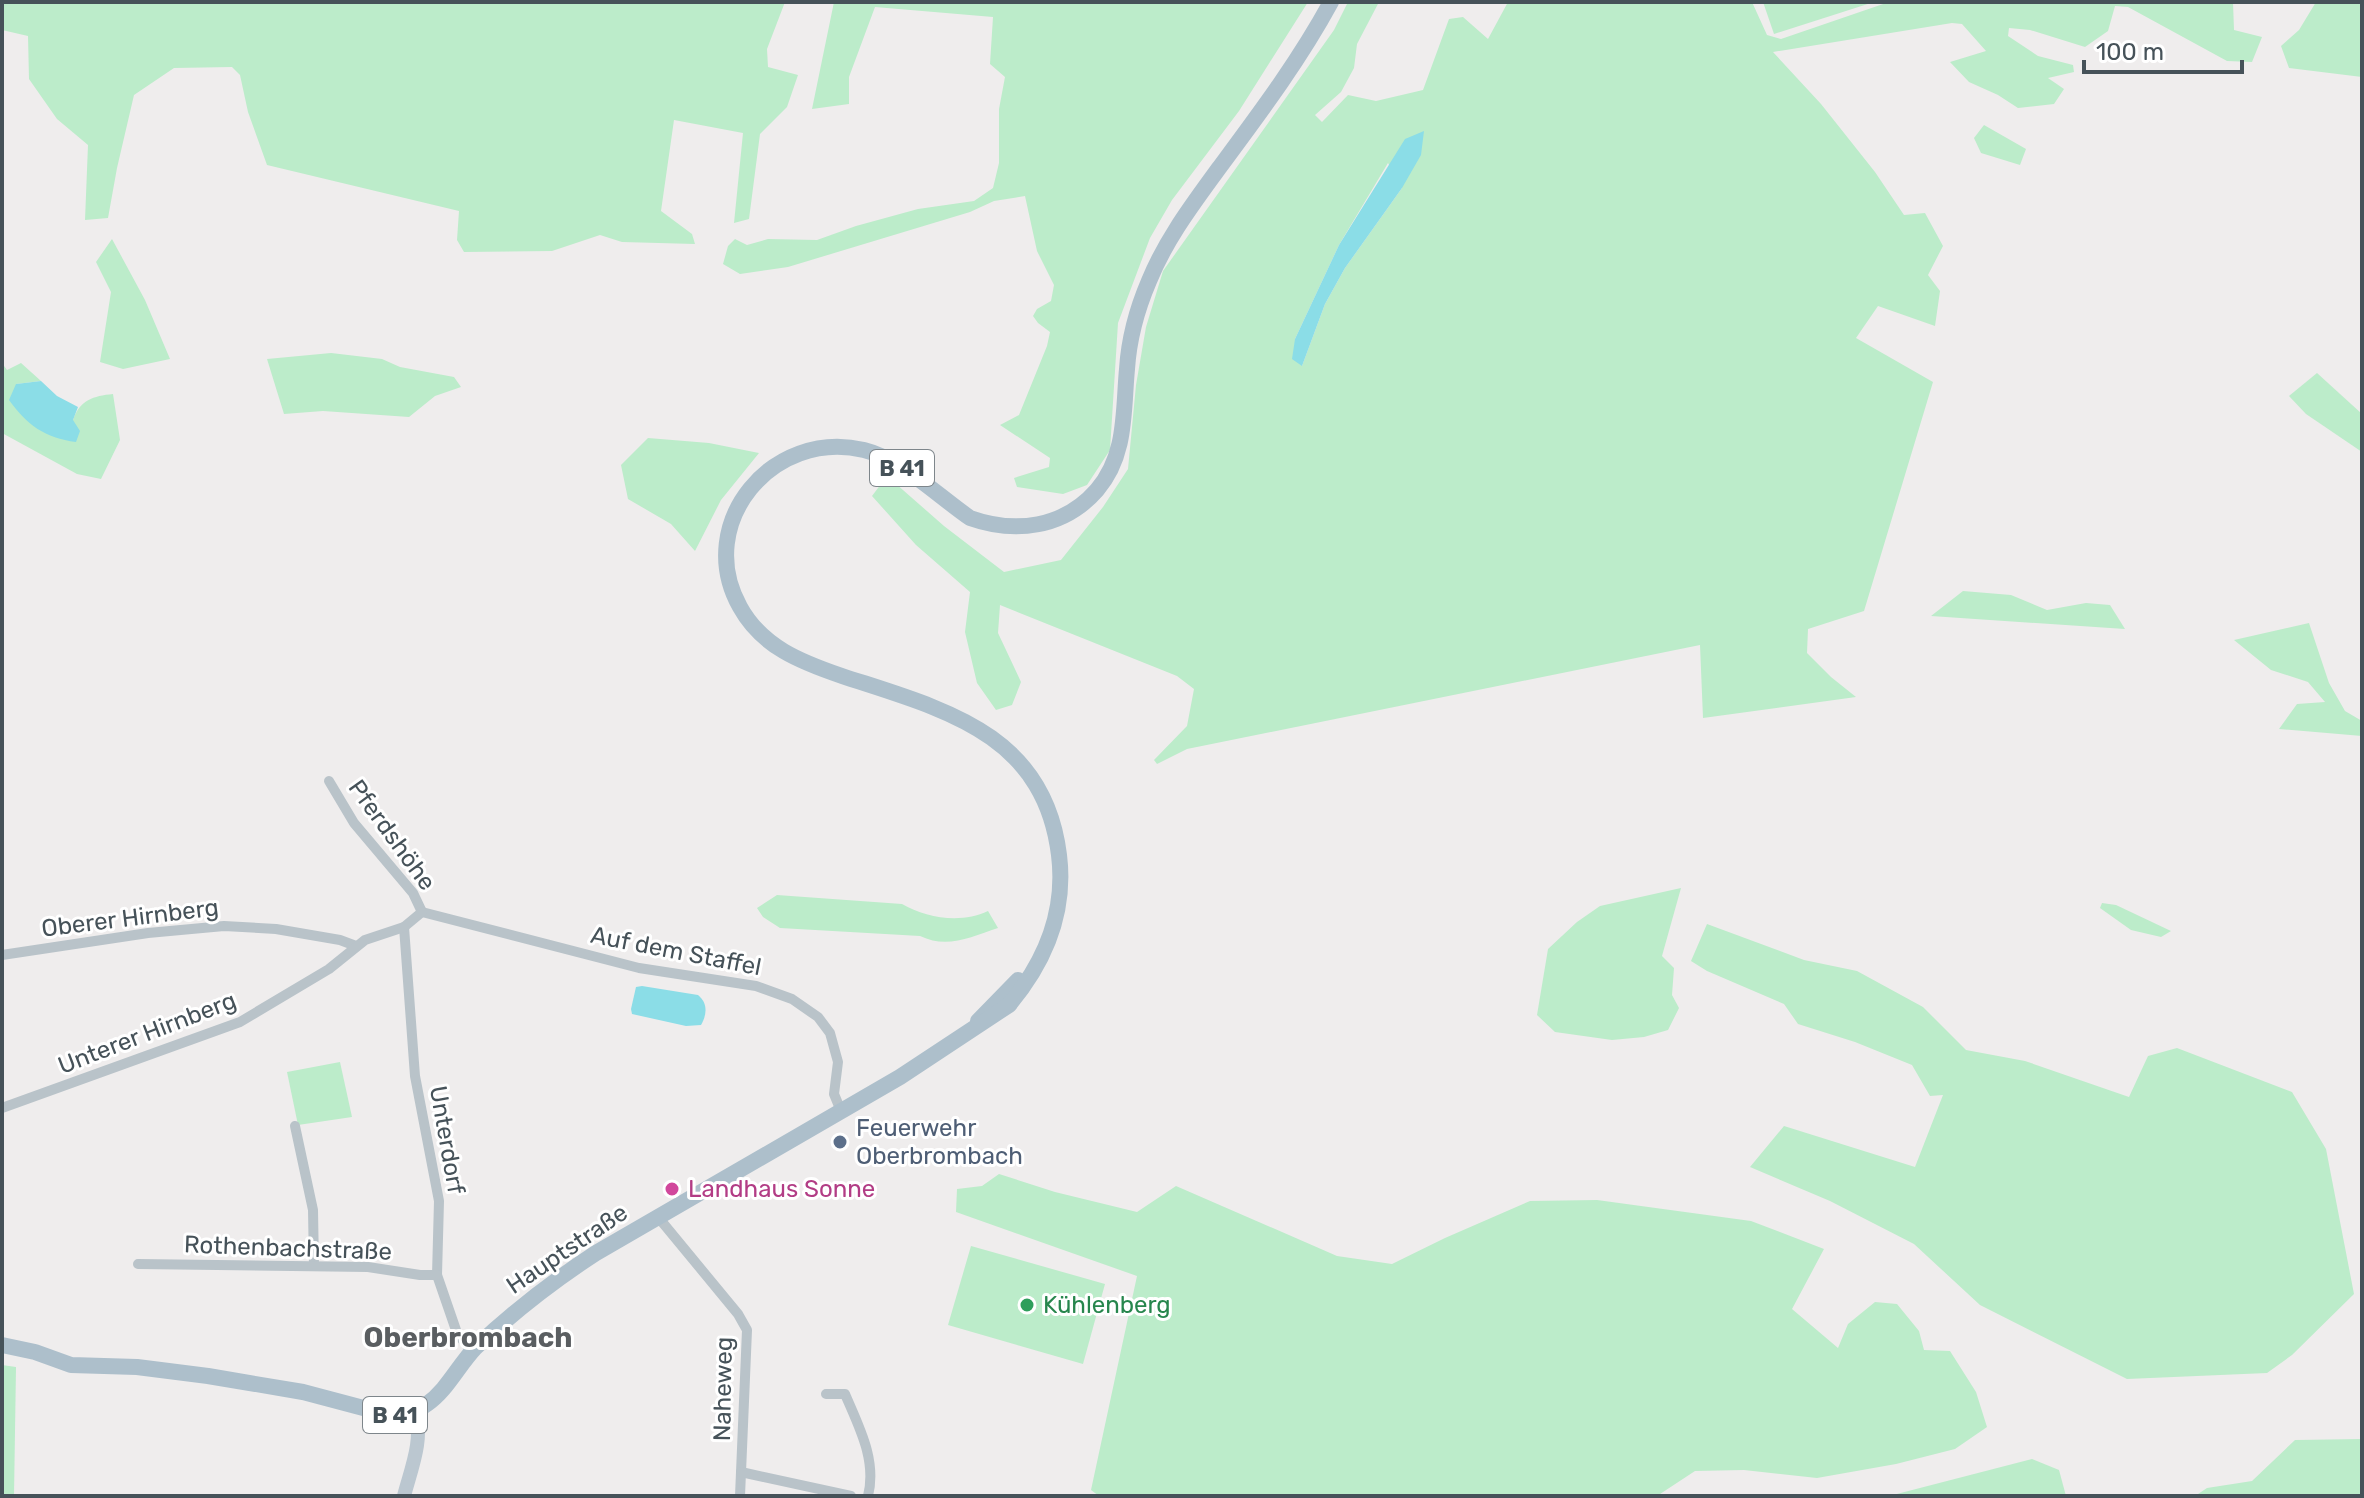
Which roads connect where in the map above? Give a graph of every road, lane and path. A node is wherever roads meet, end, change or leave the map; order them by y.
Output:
1 (1331, 2) edge
2 (329, 781) dead end
3 (422, 912) junction
4 (404, 927) junction
5 (356, 946) junction
6 (2, 955) edge
7 (2, 1108) edge
8 (841, 1111) junction
9 (295, 1126) dead end
10 (658, 1217) junction
11 (138, 1264) dead end
12 (314, 1266) junction
13 (437, 1275) junction
14 (2, 1345) edge
15 (472, 1352) junction
16 (826, 1394) dead end
17 (415, 1411) junction
18 (741, 1472) junction
19 (404, 1496) edge
20 (740, 1496) edge
21 (851, 1496) edge
22 (868, 1496) edge

1 - 8 main road, Hauptstraße / B 41
2 - 3 street, Pferdshöhe
3 - 4 street, Unterer Hirnberg
3 - 8 street, Auf dem Staffel
4 - 5 street, Unterer Hirnberg
4 - 13 street, Unterdorf
5 - 6 street, Oberer Hirnberg
5 - 7 street, Unterer Hirnberg
8 - 10 main road, Hauptstraße / B 41
9 - 12 street
10 - 15 main road, Hauptstraße / B 41
10 - 18 street, Naheweg
11 - 12 street, Rothenbachstraße
12 - 13 street, Rothenbachstraße
13 - 15 street, Unterdorf
14 - 17 main road, B 41
15 - 17 main road, Hauptstraße / B 41
16 - 22 street
17 - 19 street
18 - 20 street, Naheweg
18 - 21 street

